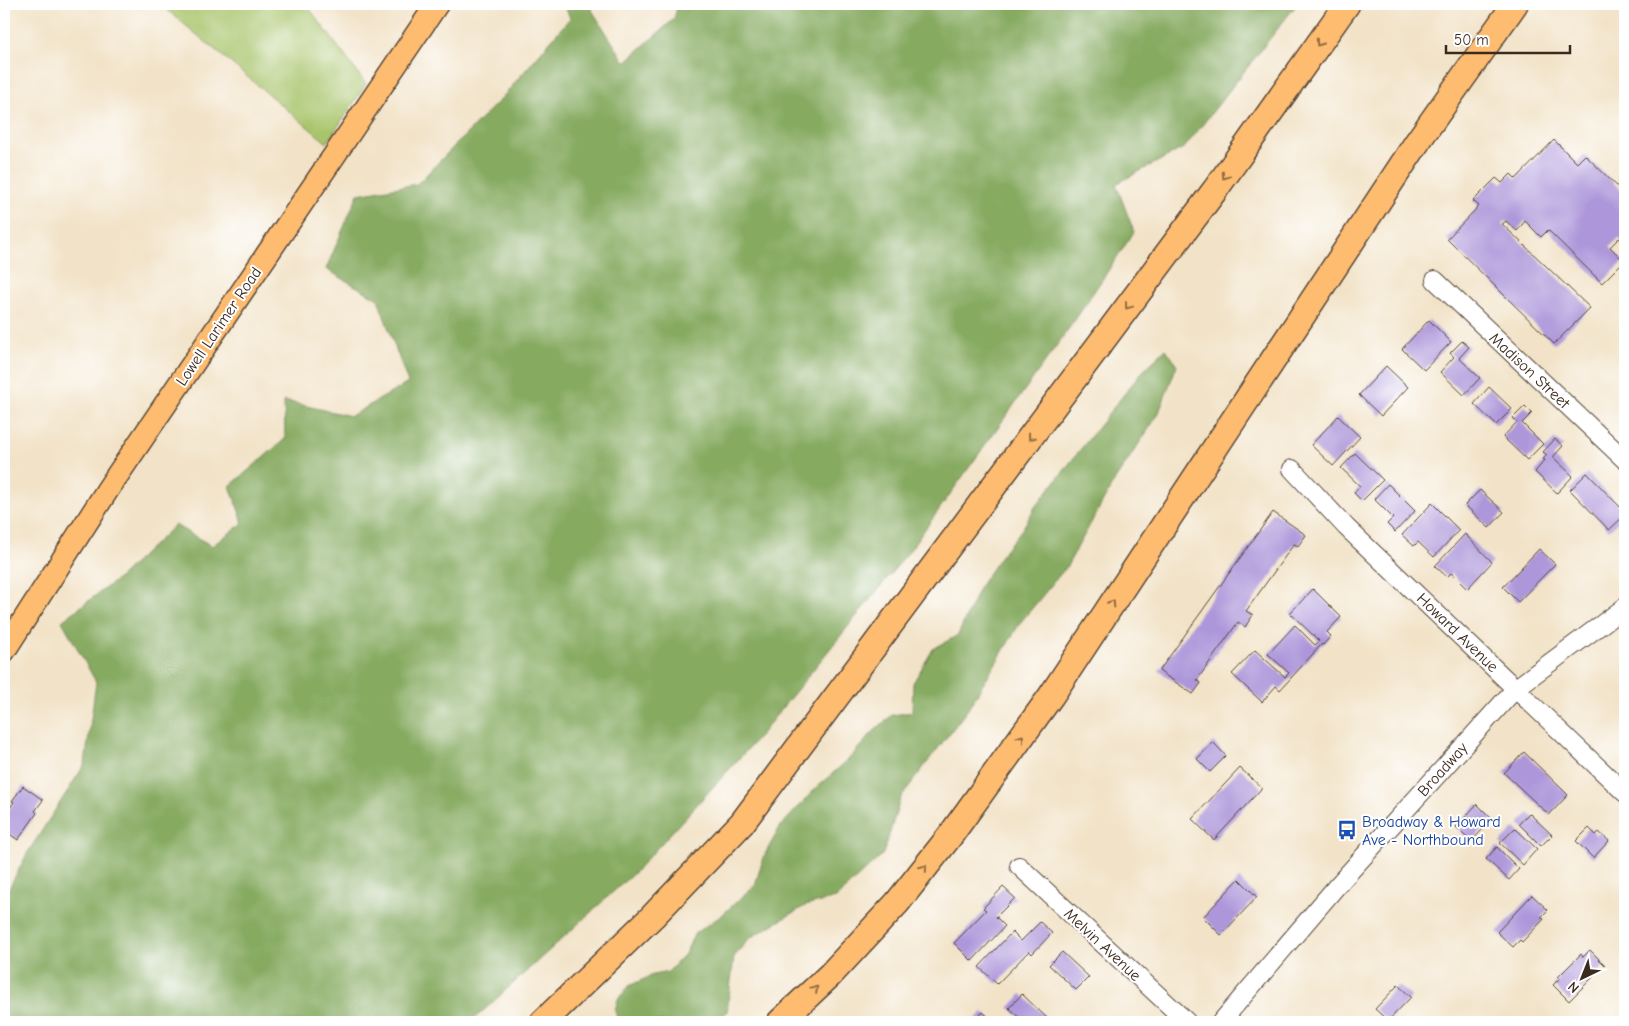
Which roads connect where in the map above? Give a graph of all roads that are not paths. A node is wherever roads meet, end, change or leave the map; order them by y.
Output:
1 (437, 4) edge
2 (1347, 4) edge
3 (1514, 4) edge
4 (1435, 280) dead end
5 (1625, 460) edge
6 (1292, 469) dead end
7 (1625, 607) edge
8 (4, 651) edge
9 (1516, 688) junction
10 (1625, 793) edge
11 (1019, 866) dead end
12 (543, 1022) edge
13 (780, 1022) edge
14 (1187, 1022) edge
15 (1221, 1022) edge

1 - 8 main road, Lowell Larimer Road
2 -> 12 highway
13 -> 3 highway
4 - 5 street, Madison Street
6 - 9 street, Howard Avenue
7 - 9 street, Broadway
9 - 10 street, Howard Avenue
9 - 15 street, Broadway
11 - 14 street, Melvin Avenue

